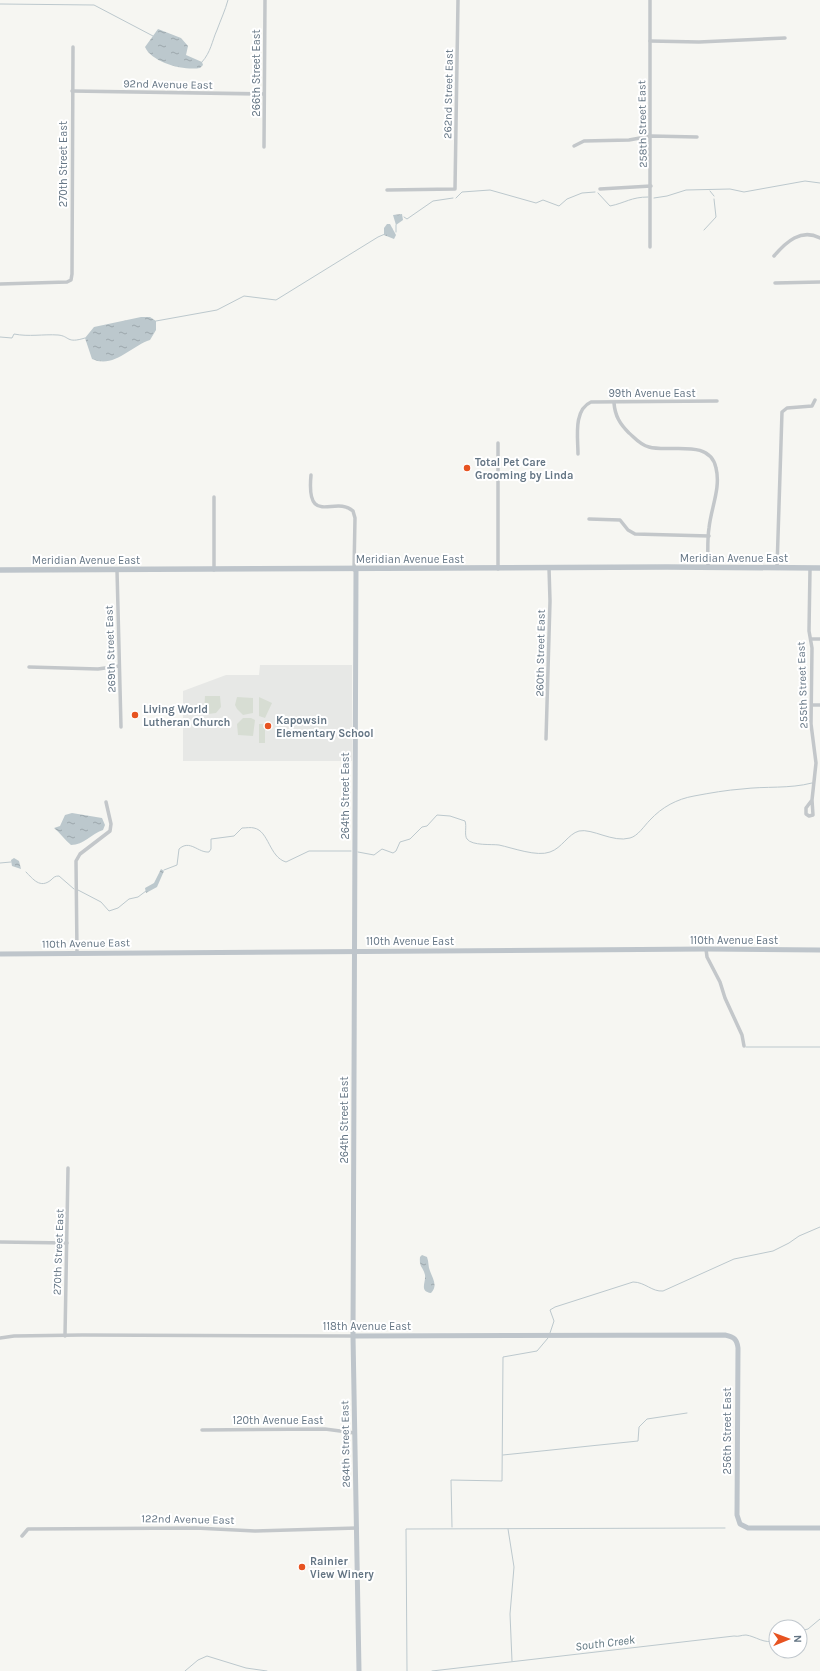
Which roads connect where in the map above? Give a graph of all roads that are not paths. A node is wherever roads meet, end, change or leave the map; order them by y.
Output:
1 (265, 0) edge
2 (458, 0) edge
3 (650, 0) edge
4 (785, 38) dead end
5 (650, 42) junction
6 (73, 48) dead end
7 (72, 91) junction
8 (264, 94) junction
9 (652, 136) junction
10 (697, 137) dead end
11 (574, 146) dead end
12 (264, 147) dead end
13 (651, 186) junction
14 (600, 188) dead end
15 (387, 190) dead end
16 (820, 238) edge
17 (650, 247) dead end
18 (774, 256) dead end
19 (820, 282) edge
20 (775, 283) dead end
21 (0, 284) edge
22 (815, 400) dead end
23 (717, 401) dead end
24 (614, 403) junction
25 (498, 442) dead end
26 (578, 454) dead end
27 (311, 475) dead end
28 (214, 497) dead end
29 (589, 519) dead end
30 (708, 536) junction
31 (498, 568) junction
32 (549, 568) junction
33 (708, 568) junction
34 (777, 568) junction
35 (820, 568) edge
36 (810, 569) junction
37 (0, 570) edge
38 (117, 570) junction
39 (214, 570) junction
40 (355, 570) junction
41 (811, 639) junction
42 (820, 639) edge
43 (119, 666) junction
44 (29, 667) dead end
45 (820, 704) edge
46 (812, 705) junction
47 (121, 727) dead end
48 (546, 739) dead end
49 (818, 751) edge
50 (812, 800) dead end
51 (106, 802) dead end
52 (706, 949) junction
53 (820, 950) edge
54 (354, 951) junction
55 (77, 953) junction
56 (0, 954) edge
57 (744, 1046) dead end
58 (68, 1168) dead end
59 (0, 1242) edge
60 (67, 1243) junction
61 (65, 1336) junction
62 (353, 1336) junction
63 (0, 1338) edge
64 (734, 1338) joint
65 (202, 1430) dead end
66 (355, 1433) junction
67 (356, 1528) junction
68 (820, 1528) edge
69 (22, 1536) dead end
70 (359, 1671) edge

1 - 8 street, 266th Street East
2 - 15 street, 262nd Street East
3 - 5 street, 258th Street East
4 - 5 street
5 - 9 street, 258th Street East
6 - 7 street, 270th Street East
7 - 8 street, 92nd Avenue East
7 - 21 street, 270th Street East
8 - 12 street, 266th Street East
9 - 10 street
9 - 11 street
9 - 13 street, 258th Street East
13 - 14 street
13 - 17 street, 258th Street East
16 - 18 street
19 - 20 street
22 - 34 street
23 - 24 street, 99th Avenue East
24 - 26 street, 99th Avenue East
24 - 30 street
25 - 31 street
27 - 40 street
28 - 39 street
29 - 30 street
30 - 33 street
31 - 32 main road, Meridian Avenue East
31 - 40 main road, Meridian Avenue East
32 - 33 main road, Meridian Avenue East
32 - 48 street, 260th Street East
33 - 34 main road, Meridian Avenue East
34 - 36 main road, Meridian Avenue East
35 - 36 main road, Meridian Avenue East
36 - 41 street, 255th Street East
37 - 38 main road, Meridian Avenue East
38 - 39 main road, Meridian Avenue East
38 - 43 street, 269th Street East
39 - 40 main road, Meridian Avenue East
40 - 54 street, 264th Street East
41 - 42 street
41 - 46 street, 255th Street East
43 - 44 street
43 - 47 street, 269th Street East
45 - 46 street
46 - 49 street, 255th Street East
49 - 50 street, 255th Street East
51 - 55 street
52 - 53 street, 110th Avenue East
52 - 54 street, 110th Avenue East
52 - 57 street
54 - 55 street, 110th Avenue East
54 - 62 street, 264th Street East
55 - 56 street, 110th Avenue East
58 - 60 street, 270th Street East
59 - 60 street
60 - 61 street, 270th Street East
61 - 62 street, 118th Avenue East
61 - 63 street, 118th Avenue East
62 - 64 street, 118th Avenue East
62 - 66 street, 264th Street East
64 - 68 street, 256th Street East
65 - 66 street, 120th Avenue East
66 - 67 street, 264th Street East
67 - 69 street, 122nd Avenue East
67 - 70 street, 264th Street East

